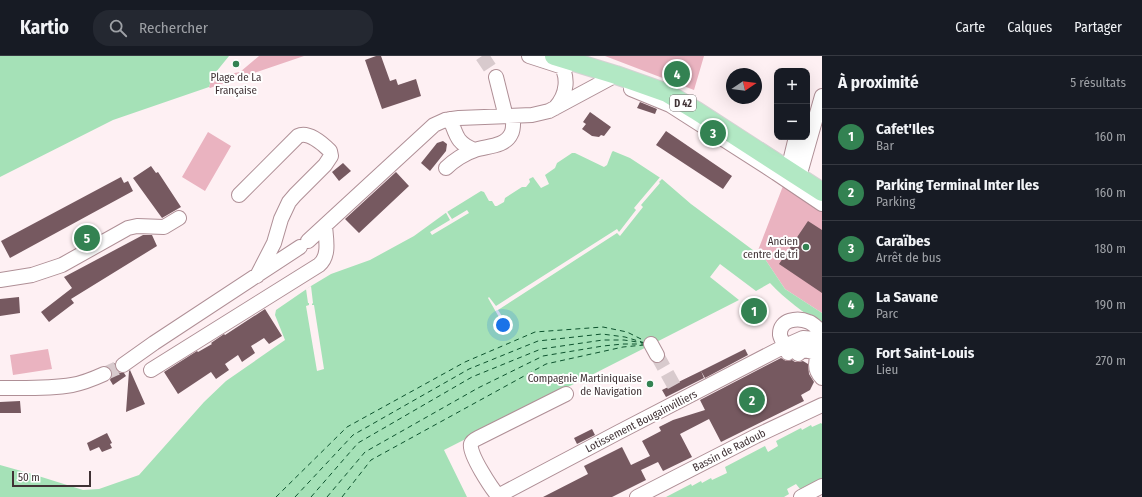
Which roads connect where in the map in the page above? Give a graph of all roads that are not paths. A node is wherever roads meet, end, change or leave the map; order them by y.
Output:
1 (529, 56) edge
2 (556, 60) edge
3 (496, 77) tunnel mouth
4 (611, 78) junction
5 (822, 96) edge
6 (553, 109) junction
7 (509, 116) junction
8 (450, 119) junction
9 (793, 140) edge
10 (474, 150) junction
11 (446, 168) dead end
12 (793, 174) junction
13 (822, 192) edge
14 (239, 196) dead end
15 (822, 204) edge
16 (179, 218) dead end
17 (325, 226) junction
18 (256, 276) junction
19 (0, 280) edge
20 (822, 332) edge
21 (792, 351) junction
22 (821, 351) edge
23 (123, 365) tunnel mouth
24 (151, 370) dead end
25 (104, 374) tunnel mouth
26 (822, 378) edge
27 (0, 388) edge
28 (566, 394) dead end
29 (822, 405) edge
30 (822, 486) edge
31 (498, 497) edge
32 (637, 497) edge
33 (801, 497) edge

1 - 2 street
2 - 4 main road, D 42
2 - 6 street
3 - 7 street
4 - 6 street
4 - 12 main road, D 42
4 - 15 street
5 - 12 street
6 - 7 street
7 - 8 street
7 - 10 street
8 - 10 street
8 - 17 street
9 - 12 street
10 - 11 street
12 - 13 main road, D 42
14 - 18 street
16 - 19 street
17 - 18 street
17 - 24 street
18 - 23 street
20 - 21 street
21 - 22 street, Lotissement Bougainvilliers
21 - 31 street, Lotissement Bougainvilliers
22 - 26 street
25 - 27 street
28 - 31 street
29 - 32 street, Bassin de Radoub
30 - 33 street

